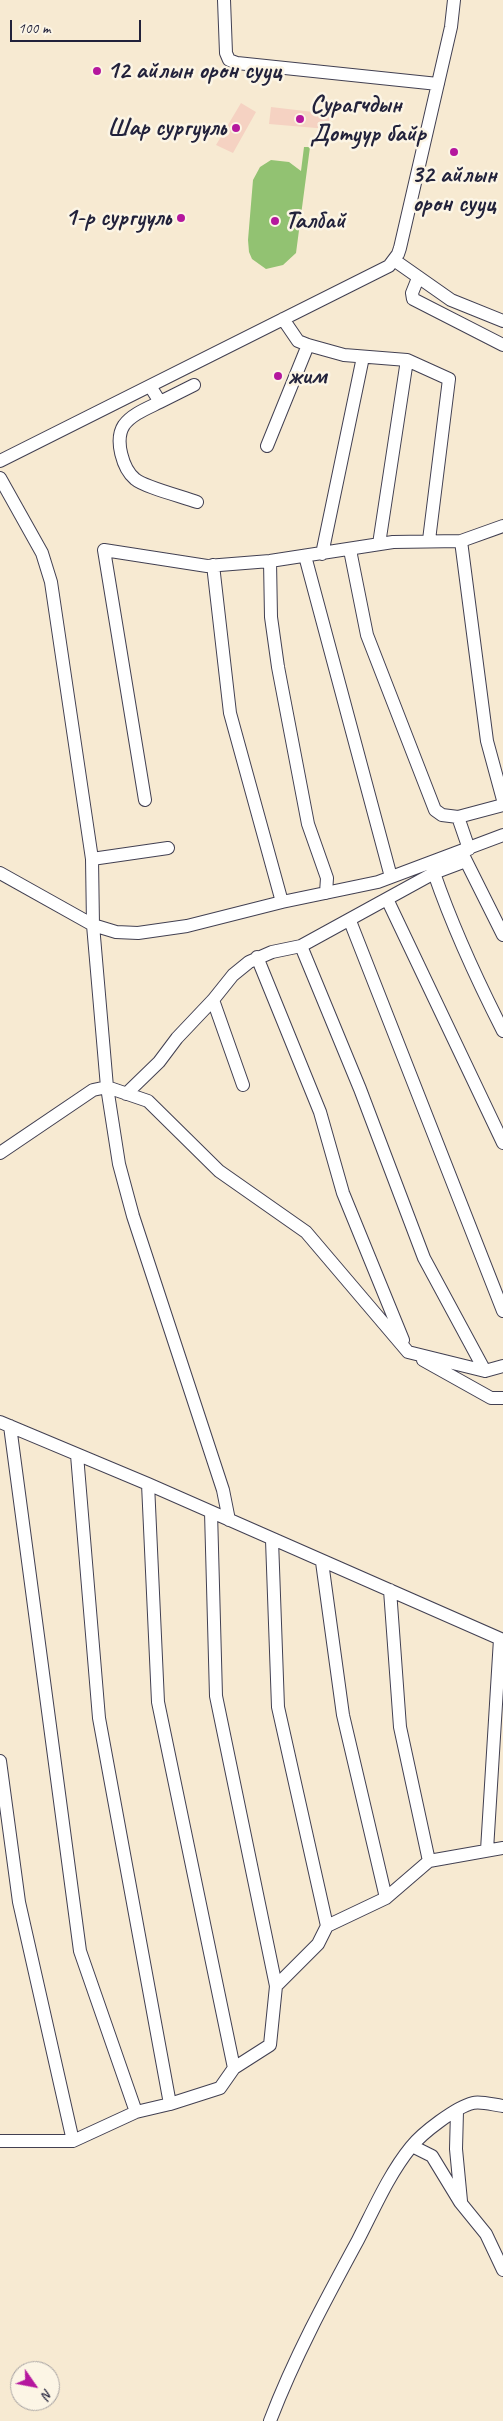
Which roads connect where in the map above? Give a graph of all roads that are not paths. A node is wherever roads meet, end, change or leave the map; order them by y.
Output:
1 (224, 0) edge
2 (454, 0) edge
3 (438, 84) junction
4 (394, 260) junction
5 (418, 278) junction
6 (283, 319) junction
7 (503, 321) edge
8 (308, 345) junction
9 (503, 345) edge
10 (363, 357) junction
11 (407, 360) junction
12 (194, 385) dead end
13 (150, 386) junction
14 (160, 402) junction
15 (267, 446) dead end
16 (0, 461) edge
17 (0, 478) edge
18 (197, 502) dead end
19 (503, 526) edge
20 (429, 540) junction
21 (461, 541) junction
22 (378, 544) junction
23 (350, 550) junction
24 (322, 554) junction
25 (305, 556) junction
26 (270, 561) junction
27 (212, 565) junction
28 (145, 800) dead end
29 (503, 800) edge
30 (503, 805) edge
31 (458, 817) junction
32 (503, 835) edge
33 (168, 848) dead end
34 (465, 854) junction
35 (92, 858) junction
36 (0, 873) edge
37 (434, 873) junction
38 (391, 878) junction
39 (326, 893) junction
40 (387, 899) junction
41 (282, 902) junction
42 (350, 920) junction
43 (93, 925) junction
44 (503, 935) edge
45 (300, 946) junction
46 (257, 957) junction
47 (212, 1000) junction
48 (503, 1031) edge
49 (243, 1086) dead end
50 (107, 1087) junction
51 (126, 1094) junction
52 (503, 1143) edge
53 (0, 1153) edge
54 (503, 1311) edge
55 (408, 1352) junction
56 (503, 1366) edge
57 (485, 1371) junction
58 (503, 1398) edge
59 (5, 1424) edge
60 (77, 1455) junction
61 (148, 1484) junction
62 (211, 1512) junction
63 (229, 1520) junction
64 (272, 1540) junction
65 (322, 1562) junction
66 (390, 1590) junction
67 (501, 1639) edge
68 (0, 1761) edge
69 (503, 1848) edge
70 (487, 1850) junction
71 (429, 1861) junction
72 (386, 1898) junction
73 (327, 1926) junction
74 (276, 1986) junction
75 (234, 2068) junction
76 (170, 2104) junction
77 (503, 2106) edge
78 (457, 2111) junction
79 (136, 2112) junction
80 (0, 2140) edge
81 (73, 2141) junction
82 (412, 2146) junction
83 (460, 2202) junction
84 (503, 2270) edge
85 (270, 2421) edge

1 - 3 street
2 - 3 street
3 - 4 street
4 - 5 street
4 - 6 street
5 - 7 street
5 - 9 street
6 - 8 street
6 - 13 street
8 - 10 street
8 - 15 street
10 - 11 street
10 - 24 street
11 - 20 street
11 - 22 street
12 - 14 street
13 - 14 street
13 - 16 street
14 - 18 street
17 - 35 street
19 - 21 street
20 - 21 street
20 - 22 street
21 - 29 street
22 - 23 street
23 - 24 street
23 - 31 street
24 - 25 street
25 - 26 street
25 - 38 street
26 - 27 street
26 - 39 street
27 - 28 street
27 - 41 street
30 - 31 street
31 - 34 street
32 - 34 street
33 - 35 street
34 - 37 street
34 - 38 street
34 - 44 street
35 - 43 street
36 - 43 street
37 - 40 street
37 - 48 street
38 - 39 street
39 - 41 street
40 - 42 street
40 - 52 street
41 - 43 street
42 - 45 street
42 - 54 street
43 - 50 street
45 - 46 street
45 - 57 street
46 - 47 street
46 - 55 street
47 - 49 street
47 - 51 street
50 - 51 street
50 - 53 street
50 - 63 street
51 - 55 street
55 - 57 street
55 - 58 street
56 - 57 street
59 - 60 street
59 - 79 street
60 - 61 street
60 - 76 street
61 - 62 street
61 - 75 street
62 - 63 street
62 - 74 street
63 - 64 street
64 - 65 street
64 - 73 street
65 - 66 street
65 - 72 street
66 - 67 street
66 - 71 street
67 - 70 street
68 - 81 street
69 - 70 street
70 - 71 street
71 - 72 street
72 - 73 street
73 - 74 street
74 - 75 street
75 - 76 street
76 - 79 street
77 - 78 street
78 - 82 street
78 - 83 street
79 - 81 street
80 - 81 street
82 - 83 street
82 - 85 street
83 - 84 street

